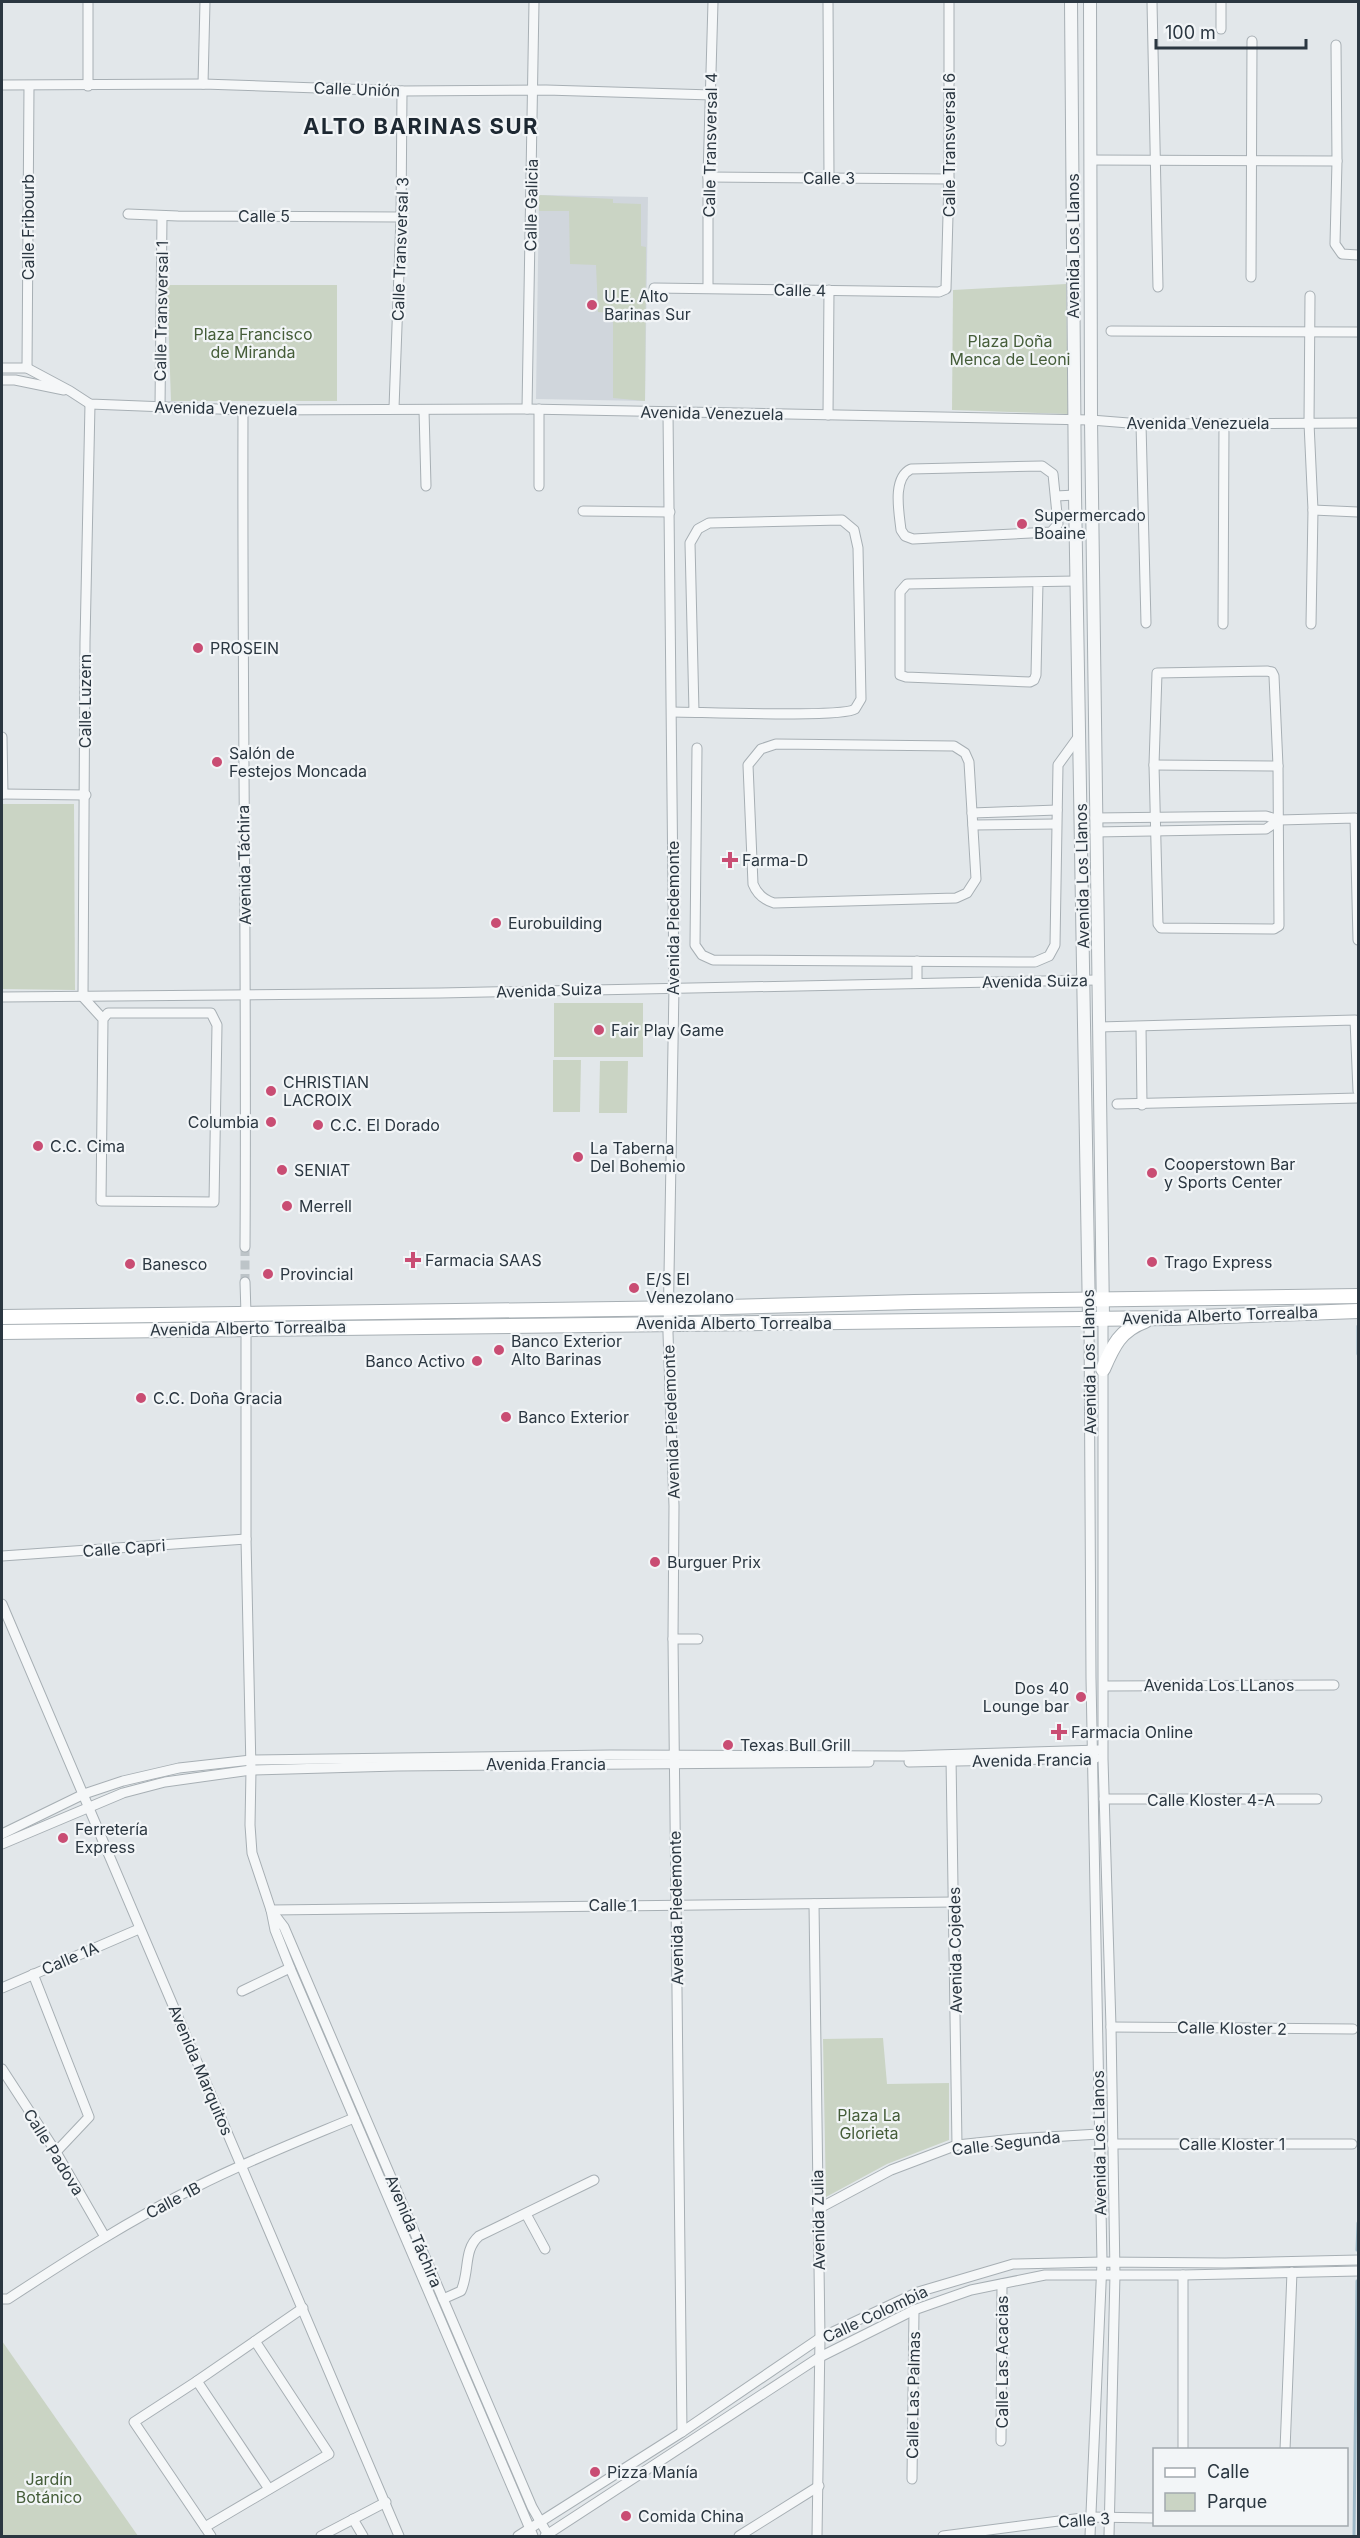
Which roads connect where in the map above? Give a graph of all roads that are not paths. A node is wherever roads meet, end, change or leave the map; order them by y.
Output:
1 (88, 2) edge
2 (205, 2) edge
3 (534, 2) edge
4 (713, 2) edge
5 (828, 2) edge
6 (949, 2) edge
7 (1071, 2) edge
8 (1090, 2) edge
9 (1152, 2) edge
10 (1221, 2) edge
11 (1221, 29) dead end
12 (1252, 40) dead end
13 (1336, 45) dead end
14 (203, 84) junction
15 (2, 85) edge
16 (29, 86) junction
17 (88, 86) junction
18 (532, 90) junction
19 (402, 91) junction
20 (712, 96) junction
21 (1091, 160) junction
22 (1155, 160) junction
23 (1251, 160) junction
24 (1337, 161) junction
25 (708, 177) junction
26 (829, 177) junction
27 (949, 179) junction
28 (128, 214) dead end
29 (162, 216) junction
30 (401, 217) junction
31 (1359, 255) edge
32 (1251, 277) dead end
33 (1158, 287) dead end
34 (654, 288) dead end
35 (708, 288) junction
36 (946, 289) joint
37 (829, 290) junction
38 (1310, 296) dead end
39 (1111, 331) dead end
40 (1309, 331) junction
41 (1359, 332) edge
42 (2, 368) edge
43 (27, 368) junction
44 (2, 380) edge
45 (70, 391) junction
46 (90, 404) junction
47 (160, 407) junction
48 (394, 408) junction
49 (527, 409) junction
50 (243, 410) junction
51 (424, 410) junction
52 (539, 410) junction
53 (668, 413) junction
54 (828, 415) junction
55 (1074, 420) junction
56 (1091, 420) junction
57 (1141, 423) junction
58 (1309, 423) junction
59 (1359, 423) edge
60 (1224, 424) junction
61 (426, 486) dead end
62 (539, 486) dead end
63 (1075, 495) junction
64 (1056, 496) junction
65 (1313, 510) junction
66 (583, 511) dead end
67 (670, 512) junction
68 (1359, 512) edge
69 (1076, 581) junction
70 (1038, 582) junction
71 (1146, 623) dead end
72 (1223, 624) dead end
73 (1311, 624) dead end
74 (672, 711) junction
75 (694, 712) junction
76 (1079, 736) junction
77 (2, 737) edge
78 (697, 748) dead end
79 (1154, 765) junction
80 (1278, 766) junction
81 (2, 794) edge
82 (86, 795) junction
83 (1057, 810) junction
84 (972, 813) junction
85 (1155, 817) junction
86 (1095, 818) junction
87 (1279, 820) junction
88 (1056, 824) junction
89 (973, 825) junction
90 (1155, 831) junction
91 (1095, 832) junction
92 (1358, 940) edge
93 (916, 961) junction
94 (1083, 980) junction
95 (1097, 980) junction
96 (917, 983) junction
97 (674, 987) junction
98 (246, 994) junction
99 (83, 997) junction
100 (2, 998) edge
101 (103, 1018) junction
102 (1099, 1027) junction
103 (1141, 1027) junction
104 (1359, 1091) edge
105 (1359, 1098) edge
106 (1117, 1104) dead end
107 (1142, 1105) junction
108 (245, 1247) tunnel mouth
109 (245, 1282) tunnel mouth
110 (1359, 1296) edge
111 (1095, 1301) junction
112 (669, 1307) junction
113 (1359, 1311) edge
114 (246, 1314) junction
115 (2, 1317) edge
116 (1156, 1317) junction
117 (1096, 1318) junction
118 (668, 1323) junction
119 (246, 1329) junction
120 (2, 1332) edge
121 (1103, 1369) junction
122 (246, 1539) junction
123 (2, 1556) edge
124 (2, 1604) edge
125 (673, 1639) junction
126 (698, 1639) dead end
127 (1334, 1684) dead end
128 (1104, 1686) junction
129 (1098, 1754) junction
130 (951, 1758) junction
131 (675, 1759) junction
132 (251, 1765) junction
133 (84, 1794) junction
134 (1104, 1799) junction
135 (1317, 1799) dead end
136 (89, 1806) junction
137 (2, 1834) edge
138 (2, 1844) edge
139 (954, 1902) junction
140 (814, 1904) junction
141 (675, 1905) junction
142 (271, 1910) junction
143 (139, 1929) junction
144 (279, 1929) junction
145 (290, 1968) junction
146 (33, 1974) junction
147 (2, 1988) edge
148 (242, 1991) dead end
149 (1111, 2027) junction
150 (1353, 2030) dead end
151 (2, 2069) edge
152 (354, 2118) junction
153 (1099, 2134) junction
154 (1112, 2144) junction
155 (1352, 2144) dead end
156 (957, 2145) junction
157 (56, 2152) junction
158 (242, 2165) junction
159 (594, 2180) dead end
160 (818, 2209) junction
161 (526, 2214) junction
162 (105, 2236) junction
163 (545, 2249) dead end
164 (1359, 2260) edge
165 (1102, 2262) junction
166 (1114, 2262) junction
167 (1359, 2271) edge
168 (1292, 2272) junction
169 (1101, 2274) junction
170 (1115, 2274) junction
171 (1183, 2275) junction
172 (1002, 2284) junction
173 (443, 2299) junction
174 (2, 2300) edge
175 (303, 2308) junction
176 (914, 2310) junction
177 (820, 2338) junction
178 (255, 2341) junction
179 (818, 2358) junction
180 (197, 2381) junction
181 (682, 2432) junction
182 (1001, 2441) dead end
183 (1184, 2448) edge
184 (1286, 2448) edge
185 (912, 2480) dead end
186 (819, 2486) junction
187 (269, 2489) junction
188 (386, 2502) junction
189 (1090, 2517) junction
190 (1110, 2517) junction
191 (1153, 2518) edge
192 (353, 2519) junction
193 (541, 2522) junction
194 (205, 2528) junction
195 (531, 2533) edge
196 (211, 2536) edge
197 (321, 2536) edge
198 (363, 2536) edge
199 (399, 2536) edge
200 (518, 2536) edge
201 (546, 2536) edge
202 (739, 2536) edge
203 (817, 2536) edge
204 (943, 2536) edge
205 (1090, 2536) edge
206 (1109, 2536) edge

1 - 17 street
2 - 14 street
3 - 18 street, Calle Galicia
4 - 20 street, Calle Transversal 4
5 - 26 street
6 - 27 street, Calle Transversal 6
7 - 55 street, Avenida Los Llanos
8 - 21 street, Avenida Los Llanos
9 - 22 street
10 - 11 street
12 - 23 street
13 - 24 street
14 - 17 street, Calle Unión
14 - 19 street, Calle Unión
15 - 16 street, Calle Unión
16 - 17 street, Calle Unión
16 - 43 street, Calle Fribourb
18 - 19 street, Calle Unión
18 - 20 street, Calle Unión
18 - 49 street, Calle Galicia
19 - 30 street, Calle Transversal 3
20 - 25 street, Calle Transversal 4
21 - 22 street
21 - 56 street, Avenida Los Llanos
22 - 23 street
22 - 33 street
23 - 24 street
23 - 32 street
24 - 31 street
25 - 26 street, Calle 3
25 - 35 street, Calle Transversal 4
26 - 27 street, Calle 3
27 - 36 street, Calle Transversal 6
28 - 29 street, Calle 5
29 - 30 street, Calle 5
29 - 47 street, Calle Transversal 1
30 - 48 street, Calle Transversal 3
34 - 35 street, Calle 4
35 - 37 street, Calle 4
36 - 37 street, Calle 4
37 - 54 street
38 - 40 street
39 - 40 street
40 - 41 street
40 - 58 street
42 - 43 street
43 - 45 street
44 - 45 street
45 - 46 street
46 - 47 street, Avenida Venezuela
46 - 82 street, Calle Luzern
47 - 50 street, Avenida Venezuela
48 - 50 street, Avenida Venezuela
48 - 51 street, Avenida Venezuela
49 - 51 street, Avenida Venezuela
49 - 52 street, Avenida Venezuela
50 - 98 street, Avenida Táchira
51 - 61 street
52 - 53 street, Avenida Venezuela
52 - 62 street
53 - 54 street, Avenida Venezuela
53 - 67 street, Avenida Piedemonte
54 - 55 street, Avenida Venezuela
55 - 56 street, Avenida Venezuela
55 - 63 street, Avenida Los Llanos
56 - 57 street, Avenida Venezuela
56 - 86 street, Avenida Los Llanos
57 - 60 street, Avenida Venezuela
57 - 71 street
58 - 59 street, Avenida Venezuela
58 - 60 street, Avenida Venezuela
58 - 65 street
60 - 72 street
63 - 64 street
63 - 69 street, Avenida Los Llanos
64 - 64 street
65 - 68 street
65 - 73 street
66 - 67 street
67 - 74 street, Avenida Piedemonte
69 - 70 street
69 - 76 street, Avenida Los Llanos
70 - 70 street
74 - 75 street
74 - 97 street, Avenida Piedemonte
75 - 75 street
76 - 83 street
76 - 94 street, Avenida Los Llanos
77 - 81 street
78 - 93 street
79 - 80 street
79 - 80 street
79 - 85 street
80 - 87 street
81 - 82 street
82 - 99 street, Calle Luzern
83 - 84 street
83 - 88 street
84 - 89 street
84 - 89 street
85 - 86 street
85 - 87 street
85 - 90 street
86 - 91 street, Avenida Los Llanos
87 - 90 street
87 - 90 street
87 - 92 street
88 - 89 street
88 - 93 street
90 - 91 street
91 - 95 street, Avenida Los Llanos
93 - 96 street
94 - 95 street, Avenida Suiza
94 - 96 street, Avenida Suiza
94 - 111 street, Avenida Los Llanos
95 - 102 street, Avenida Los Llanos
96 - 97 street, Avenida Suiza
97 - 98 street, Avenida Suiza
97 - 112 street, Avenida Piedemonte
98 - 99 street, Avenida Suiza
98 - 108 street, Avenida Táchira
99 - 100 street, Avenida Suiza
99 - 101 street
101 - 101 street
102 - 103 street
102 - 111 street, Avenida Los Llanos
103 - 104 street
103 - 107 street
105 - 107 street
106 - 107 street
109 - 114 street
110 - 111 main road, Avenida Alberto Torrealba
111 - 112 main road, Avenida Alberto Torrealba
111 - 117 street, Avenida Los Llanos
112 - 114 main road, Avenida Alberto Torrealba
112 - 118 street, Avenida Piedemonte
113 - 116 main road, Avenida Alberto Torrealba
114 - 115 main road, Avenida Alberto Torrealba
116 - 117 main road, Avenida Alberto Torrealba
116 - 121 main road
117 - 118 main road, Avenida Alberto Torrealba
117 - 121 street, Avenida Los Llanos
117 - 129 street, Avenida Los Llanos
118 - 119 main road, Avenida Alberto Torrealba
118 - 125 street, Avenida Piedemonte
119 - 120 main road, Avenida Alberto Torrealba
119 - 122 street
121 - 128 street, Avenida Los Llanos
122 - 123 street, Calle Capri
122 - 132 street
124 - 133 street, Avenida Marquitos
125 - 126 street
125 - 131 street, Avenida Piedemonte
127 - 128 street, Avenida Los LLanos
128 - 129 street, Avenida Los Llanos
129 - 130 street, Avenida Francia
129 - 134 street, Avenida Los Llanos
129 - 153 street, Avenida Los Llanos
130 - 131 street, Avenida Francia
130 - 139 street, Avenida Cojedes
131 - 132 street, Avenida Francia
131 - 141 street, Avenida Piedemonte
132 - 133 street, Avenida Francia
132 - 136 street, Avenida Francia
132 - 142 street
133 - 136 street, Avenida Marquitos
133 - 137 street, Avenida Francia
134 - 135 street, Calle Kloster 4-A
134 - 149 street, Avenida Los Llanos
136 - 138 street, Avenida Francia
136 - 143 street, Avenida Marquitos
139 - 140 street, Calle 1
139 - 156 street, Avenida Cojedes
140 - 141 street, Calle 1
140 - 160 street, Avenida Zulia
141 - 142 street, Calle 1
141 - 181 street, Avenida Piedemonte
142 - 144 street
143 - 146 street, Calle 1A
143 - 158 street, Avenida Marquitos
144 - 145 street
144 - 173 street, Avenida Táchira
145 - 148 street
145 - 152 street
146 - 147 street, Calle 1A
146 - 157 street
149 - 150 street, Calle Kloster 2
149 - 154 street, Avenida Los Llanos
151 - 157 street, Calle Padova
152 - 158 street, Calle 1B
152 - 195 street
153 - 156 street, Calle Segunda
153 - 165 street, Avenida Los Llanos
154 - 155 street, Calle Kloster 1
154 - 166 street, Avenida Los Llanos
156 - 160 street, Calle Segunda
157 - 162 street, Calle Padova
158 - 162 street, Calle 1B
158 - 175 street, Avenida Marquitos
159 - 161 street
160 - 177 street, Avenida Zulia
161 - 163 street
161 - 173 street
162 - 174 street, Calle 1B
164 - 166 street, Calle Colombia
165 - 166 street, Calle Colombia
165 - 169 street, Avenida Los Llanos
165 - 177 street, Calle Colombia
166 - 170 street, Avenida Los Llanos
167 - 168 street, Calle Colombia
168 - 171 street, Calle Colombia
168 - 184 street
169 - 170 street, Calle Colombia
169 - 172 street, Calle Colombia
169 - 189 street, Avenida Los Llanos
170 - 171 street, Calle Colombia
170 - 190 street, Avenida Los Llanos
171 - 183 street
172 - 176 street, Calle Colombia
172 - 182 street, Calle Las Acacias
173 - 193 street, Avenida Táchira
175 - 178 street
175 - 188 street, Avenida Marquitos
176 - 179 street, Calle Colombia
176 - 185 street, Calle Las Palmas
177 - 179 street, Avenida Zulia
177 - 181 street, Calle Colombia
178 - 180 street
178 - 187 street
179 - 186 street, Avenida Zulia
179 - 201 street, Calle Colombia
180 - 187 street
180 - 194 street
181 - 193 street, Calle Colombia
186 - 202 street
186 - 203 street, Avenida Zulia
187 - 194 street
188 - 192 street
188 - 199 street, Avenida Marquitos
189 - 190 street, Calle 3
189 - 204 street, Calle 3
189 - 205 street, Avenida Los Llanos
190 - 191 street, Calle 3
190 - 206 street, Avenida Los Llanos
192 - 197 street
192 - 198 street
193 - 195 street, Calle Colombia
193 - 201 street, Avenida Táchira
194 - 196 street
195 - 200 street, Calle Colombia

